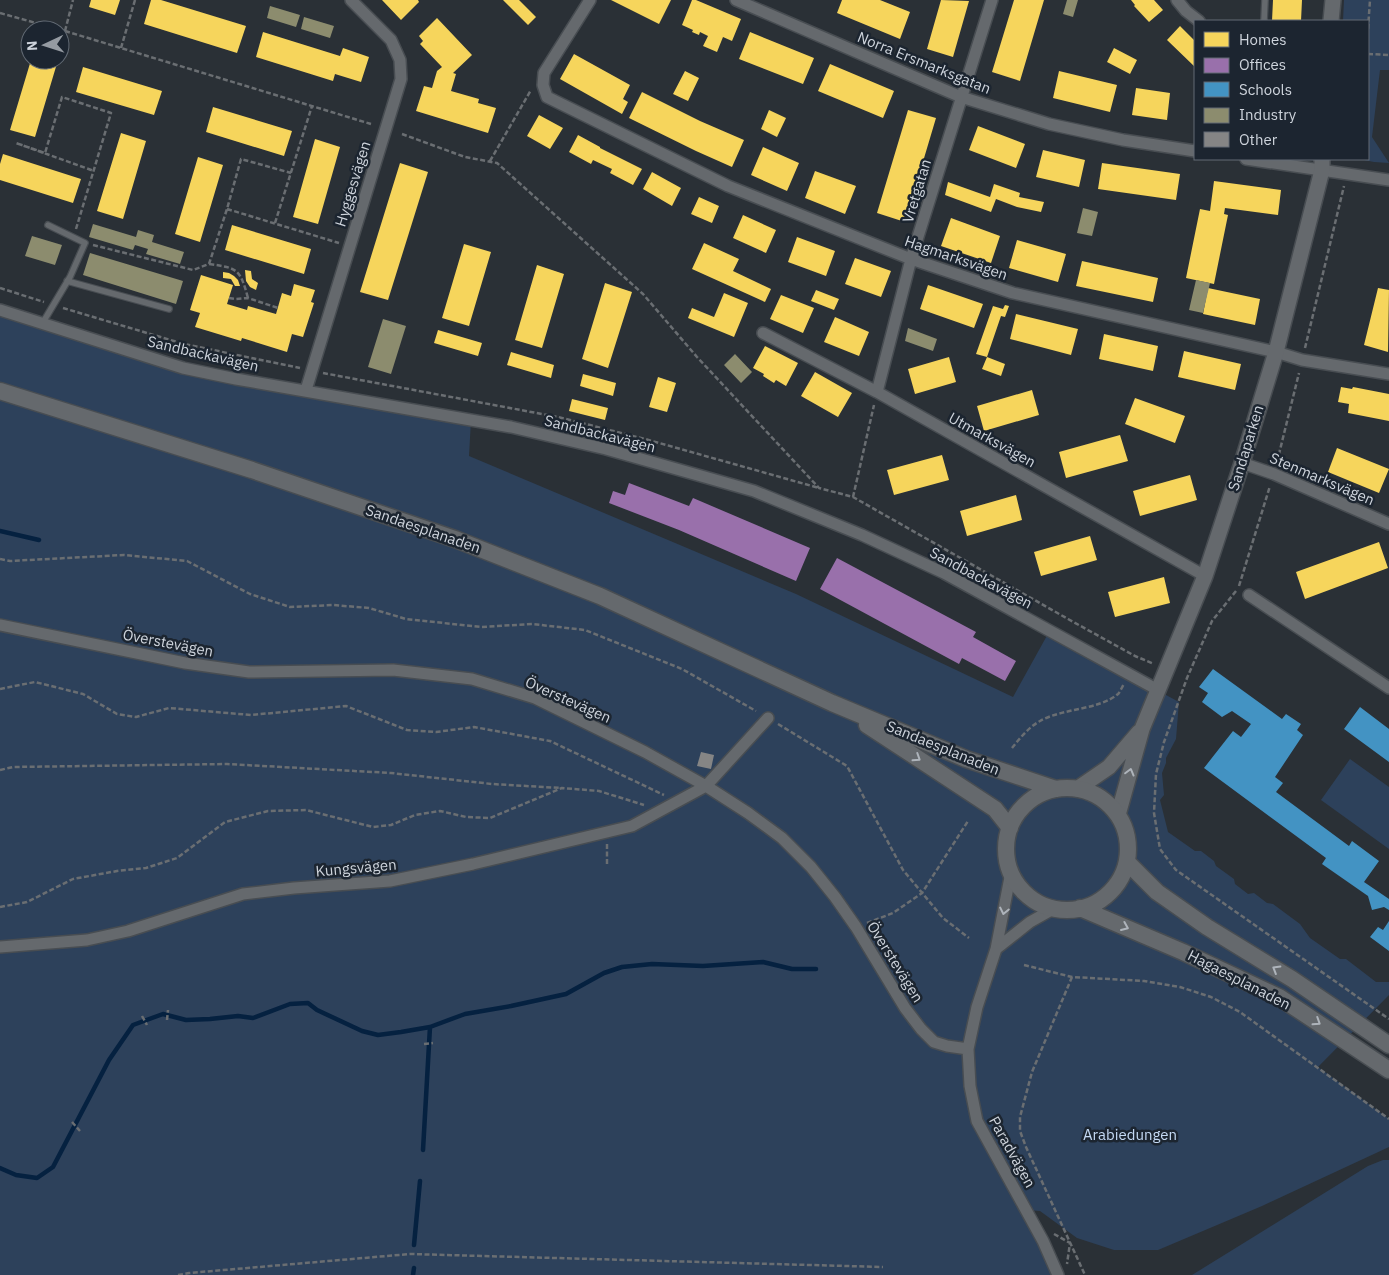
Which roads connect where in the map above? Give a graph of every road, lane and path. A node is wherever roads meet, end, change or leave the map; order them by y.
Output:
1 (73, 0) edge
2 (135, 0) edge
3 (351, 0) edge
4 (590, 0) edge
5 (736, 0) edge
6 (992, 0) edge
7 (1177, 0) edge
8 (1266, 0) edge
9 (1333, 0) edge
10 (1370, 0) edge
11 (0, 13) edge
12 (25, 20) edge
13 (68, 20) edge
14 (1198, 20) edge
15 (1264, 20) edge
16 (1331, 20) edge
17 (1369, 20) edge
18 (70, 33) edge
19 (121, 48) junction
20 (1369, 54) edge
21 (1389, 55) edge
22 (544, 73) junction
23 (961, 98) junction
24 (312, 106) junction
25 (371, 124) dead end
26 (402, 134) dead end
27 (1194, 151) edge
28 (1259, 160) edge
29 (490, 162) junction
30 (1322, 165) edge
31 (94, 170) junction
32 (291, 173) junction
33 (1347, 174) junction
34 (1389, 180) edge
35 (227, 209) junction
36 (275, 223) junction
37 (48, 225) dead end
38 (74, 238) junction
39 (84, 243) junction
40 (350, 246) junction
41 (911, 259) junction
42 (209, 264) junction
43 (67, 281) junction
44 (0, 288) edge
45 (229, 298) dead end
46 (248, 298) junction
47 (51, 304) dead end
48 (60, 307) dead end
49 (278, 308) dead end
50 (169, 309) dead end
51 (0, 310) edge
52 (42, 324) junction
53 (763, 333) dead end
54 (1276, 352) junction
55 (1302, 360) junction
56 (312, 371) junction
57 (1389, 374) edge
58 (306, 390) junction
59 (0, 391) edge
60 (877, 392) junction
61 (1242, 463) junction
62 (1274, 474) junction
63 (820, 488) junction
64 (853, 496) junction
65 (1389, 524) edge
66 (0, 559) edge
67 (1205, 576) junction
68 (1249, 595) dead end
69 (0, 625) edge
70 (1135, 656) junction
71 (1166, 670) junction
72 (1128, 675) junction
73 (1187, 678) junction
74 (1389, 688) edge
75 (0, 689) edge
76 (1158, 690) junction
77 (832, 703) junction
78 (768, 718) junction
79 (1142, 729) junction
80 (1012, 748) dead end
81 (0, 770) edge
82 (706, 786) junction
83 (562, 788) junction
84 (1056, 789) junction
85 (1077, 789) junction
86 (676, 801) junction
87 (645, 805) dead end
88 (1118, 815) junction
89 (968, 821) dead end
90 (1010, 828) junction
91 (606, 833) junction
92 (1127, 862) junction
93 (607, 866) dead end
94 (1011, 872) junction
95 (922, 893) junction
96 (0, 907) edge
97 (1055, 908) junction
98 (1080, 908) junction
99 (856, 927) junction
100 (969, 938) dead end
101 (0, 947) edge
102 (996, 949) junction
103 (1024, 965) dead end
104 (1072, 977) junction
105 (168, 1010) dead end
106 (142, 1016) dead end
107 (1389, 1019) edge
108 (167, 1020) dead end
109 (147, 1025) dead end
110 (433, 1043) dead end
111 (424, 1044) dead end
112 (1389, 1045) edge
113 (968, 1049) junction
114 (1389, 1070) edge
115 (1389, 1120) edge
116 (72, 1122) dead end
117 (80, 1131) dead end
118 (883, 1267) dead end
119 (178, 1275) edge
120 (1058, 1275) edge
121 (1085, 1275) edge

1 - 13 path
2 - 19 path
3 - 40 street, Hyggesvägen
4 - 22 street
5 - 23 street, Norra Ersmarksgatan
6 - 23 street, Vretgatan
7 - 14 street
8 - 15 lane
9 - 16 street
10 - 17 path
11 - 12 path
18 - 19 path
19 - 24 path
20 - 21 path
22 - 29 path
22 - 41 street, Hagmarksvägen
23 - 27 street, Norra Ersmarksgatan
23 - 41 street, Vretgatan
24 - 25 path
24 - 32 path
26 - 29 path
28 - 30 street
29 - 63 path
30 - 33 street
30 - 54 street, Sandaparken
31 - 31 path
31 - 38 path
32 - 35 path
32 - 36 path
33 - 34 street
33 - 55 path
35 - 36 path
35 - 42 path
36 - 40 path
37 - 38 lane
38 - 39 lane
39 - 42 path
39 - 43 lane
40 - 56 street, Hyggesvägen
41 - 54 street, Hagmarksvägen
41 - 60 street, Vretgatan
42 - 46 path
43 - 50 lane
43 - 52 lane
44 - 47 path
45 - 46 path
46 - 49 path
48 - 56 path
51 - 52 street, Sandbackavägen
52 - 58 street, Sandbackavägen
53 - 60 street, Utmarksvägen
54 - 55 street, Hagmarksvägen
54 - 61 street, Sandaparken
55 - 57 street, Hagmarksvägen
55 - 62 path
56 - 58 street, Hyggesvägen
56 - 63 path
58 - 72 street, Sandbackavägen
59 - 77 main road, Sandaesplanaden
60 - 64 path
60 - 67 street, Utmarksvägen
61 - 62 street, Stenmarksvägen
61 - 67 street, Sandaparken
62 - 65 street, Stenmarksvägen
62 - 73 path
63 - 64 path
64 - 70 path
66 - 78 path
67 - 71 street, Sandaparken
68 - 74 street
69 - 82 street, Överstevägen
70 - 71 path
70 - 72 path
71 - 73 path
71 - 76 street, Sandaparken
72 - 76 street, Sandbackavägen
72 - 80 path
73 - 107 path
75 - 86 path
76 - 79 street, Sandaparken
77 - 84 main road, Sandaesplanaden
77 -> 90 main road, Sandaesplanaden
78 - 82 street
78 - 95 path
79 - 85 street, Sandaparken
88 -> 79 street, Sandaparken
81 - 83 path
82 - 86 street, Kungsvägen
82 - 99 street, Överstevägen
83 - 87 path
83 - 96 path
84 - 85 main road
84 - 90 main road
85 - 88 main road
86 - 91 street, Kungsvägen
88 - 92 main road
89 - 95 path
90 - 94 main road
91 - 93 path
91 - 101 street, Kungsvägen
92 - 98 main road
112 -> 92 main road, Hagaesplanaden
94 - 97 main road
94 -> 102 street, Paradvägen
95 - 99 path
95 - 100 path
97 - 98 main road
97 - 102 street
98 -> 114 main road, Hagaesplanaden
99 - 113 street, Överstevägen
102 - 113 street, Paradvägen
103 - 104 path
104 - 115 path
104 - 121 path
105 - 108 path
106 - 109 path
110 - 111 path
113 - 120 street, Paradvägen
116 - 117 path
118 - 119 path

